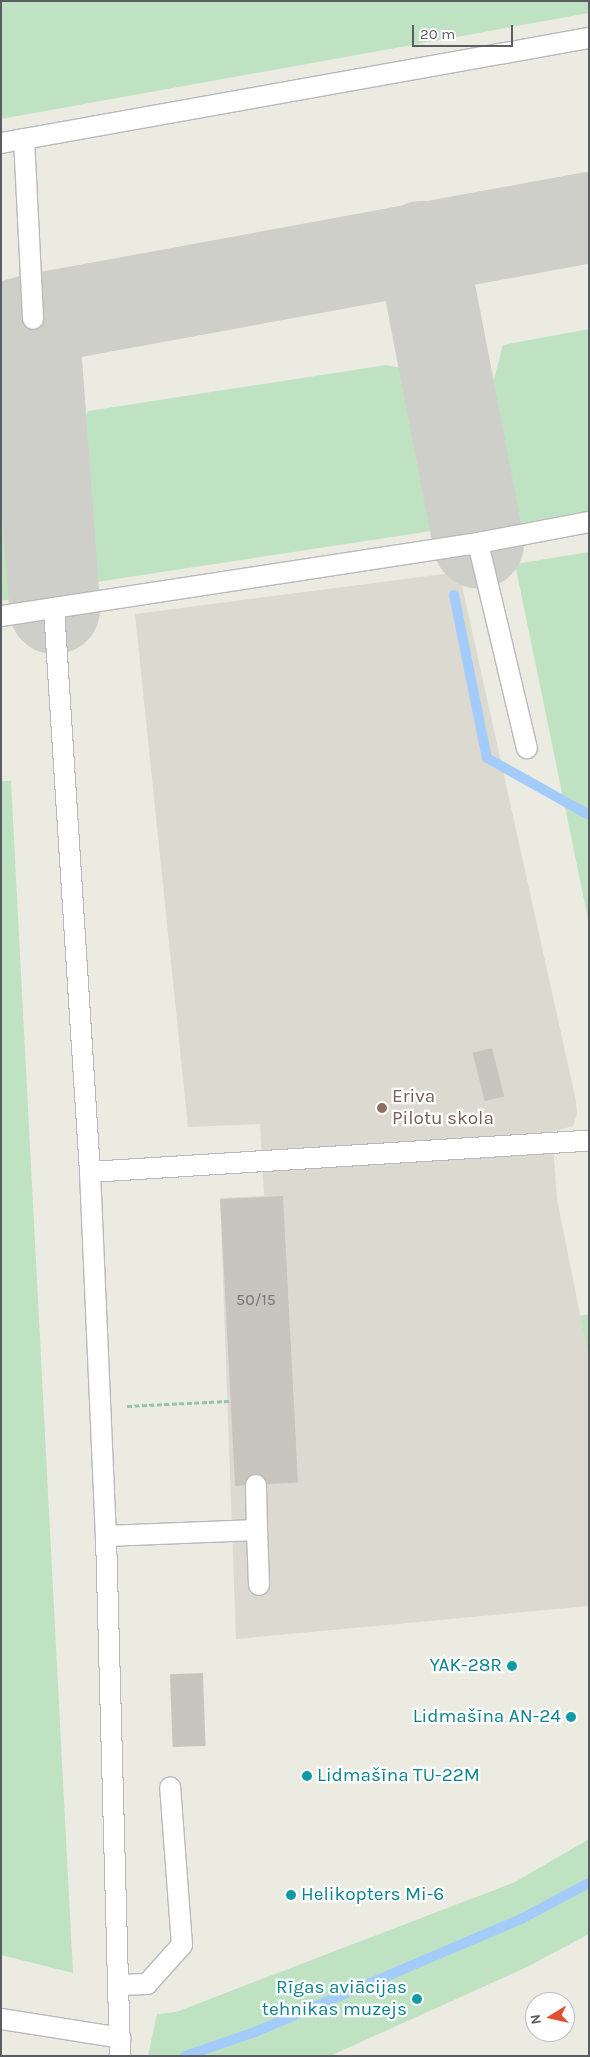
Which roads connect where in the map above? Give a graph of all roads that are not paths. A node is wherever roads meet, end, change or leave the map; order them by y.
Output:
1 (589, 38) edge
2 (24, 139) junction
3 (1, 143) edge
4 (32, 319) dead end
5 (589, 522) edge
6 (478, 543) junction
7 (54, 608) junction
8 (1, 616) edge
9 (527, 748) dead end
10 (589, 1140) edge
11 (90, 1172) junction
12 (256, 1485) dead end
13 (257, 1530) junction
14 (106, 1536) junction
15 (259, 1585) dead end
16 (170, 1787) dead end
17 (120, 1985) junction
18 (1, 2019) edge
19 (121, 2047) edge

1 - 2 lane
2 - 3 lane
2 - 4 lane
5 - 6 lane
6 - 7 lane
6 - 9 lane
7 - 8 lane
7 - 11 lane
10 - 11 lane
11 - 14 lane
12 - 13 lane
13 - 14 lane
13 - 15 lane
14 - 17 lane
16 - 17 lane
17 - 19 lane
18 - 19 lane

